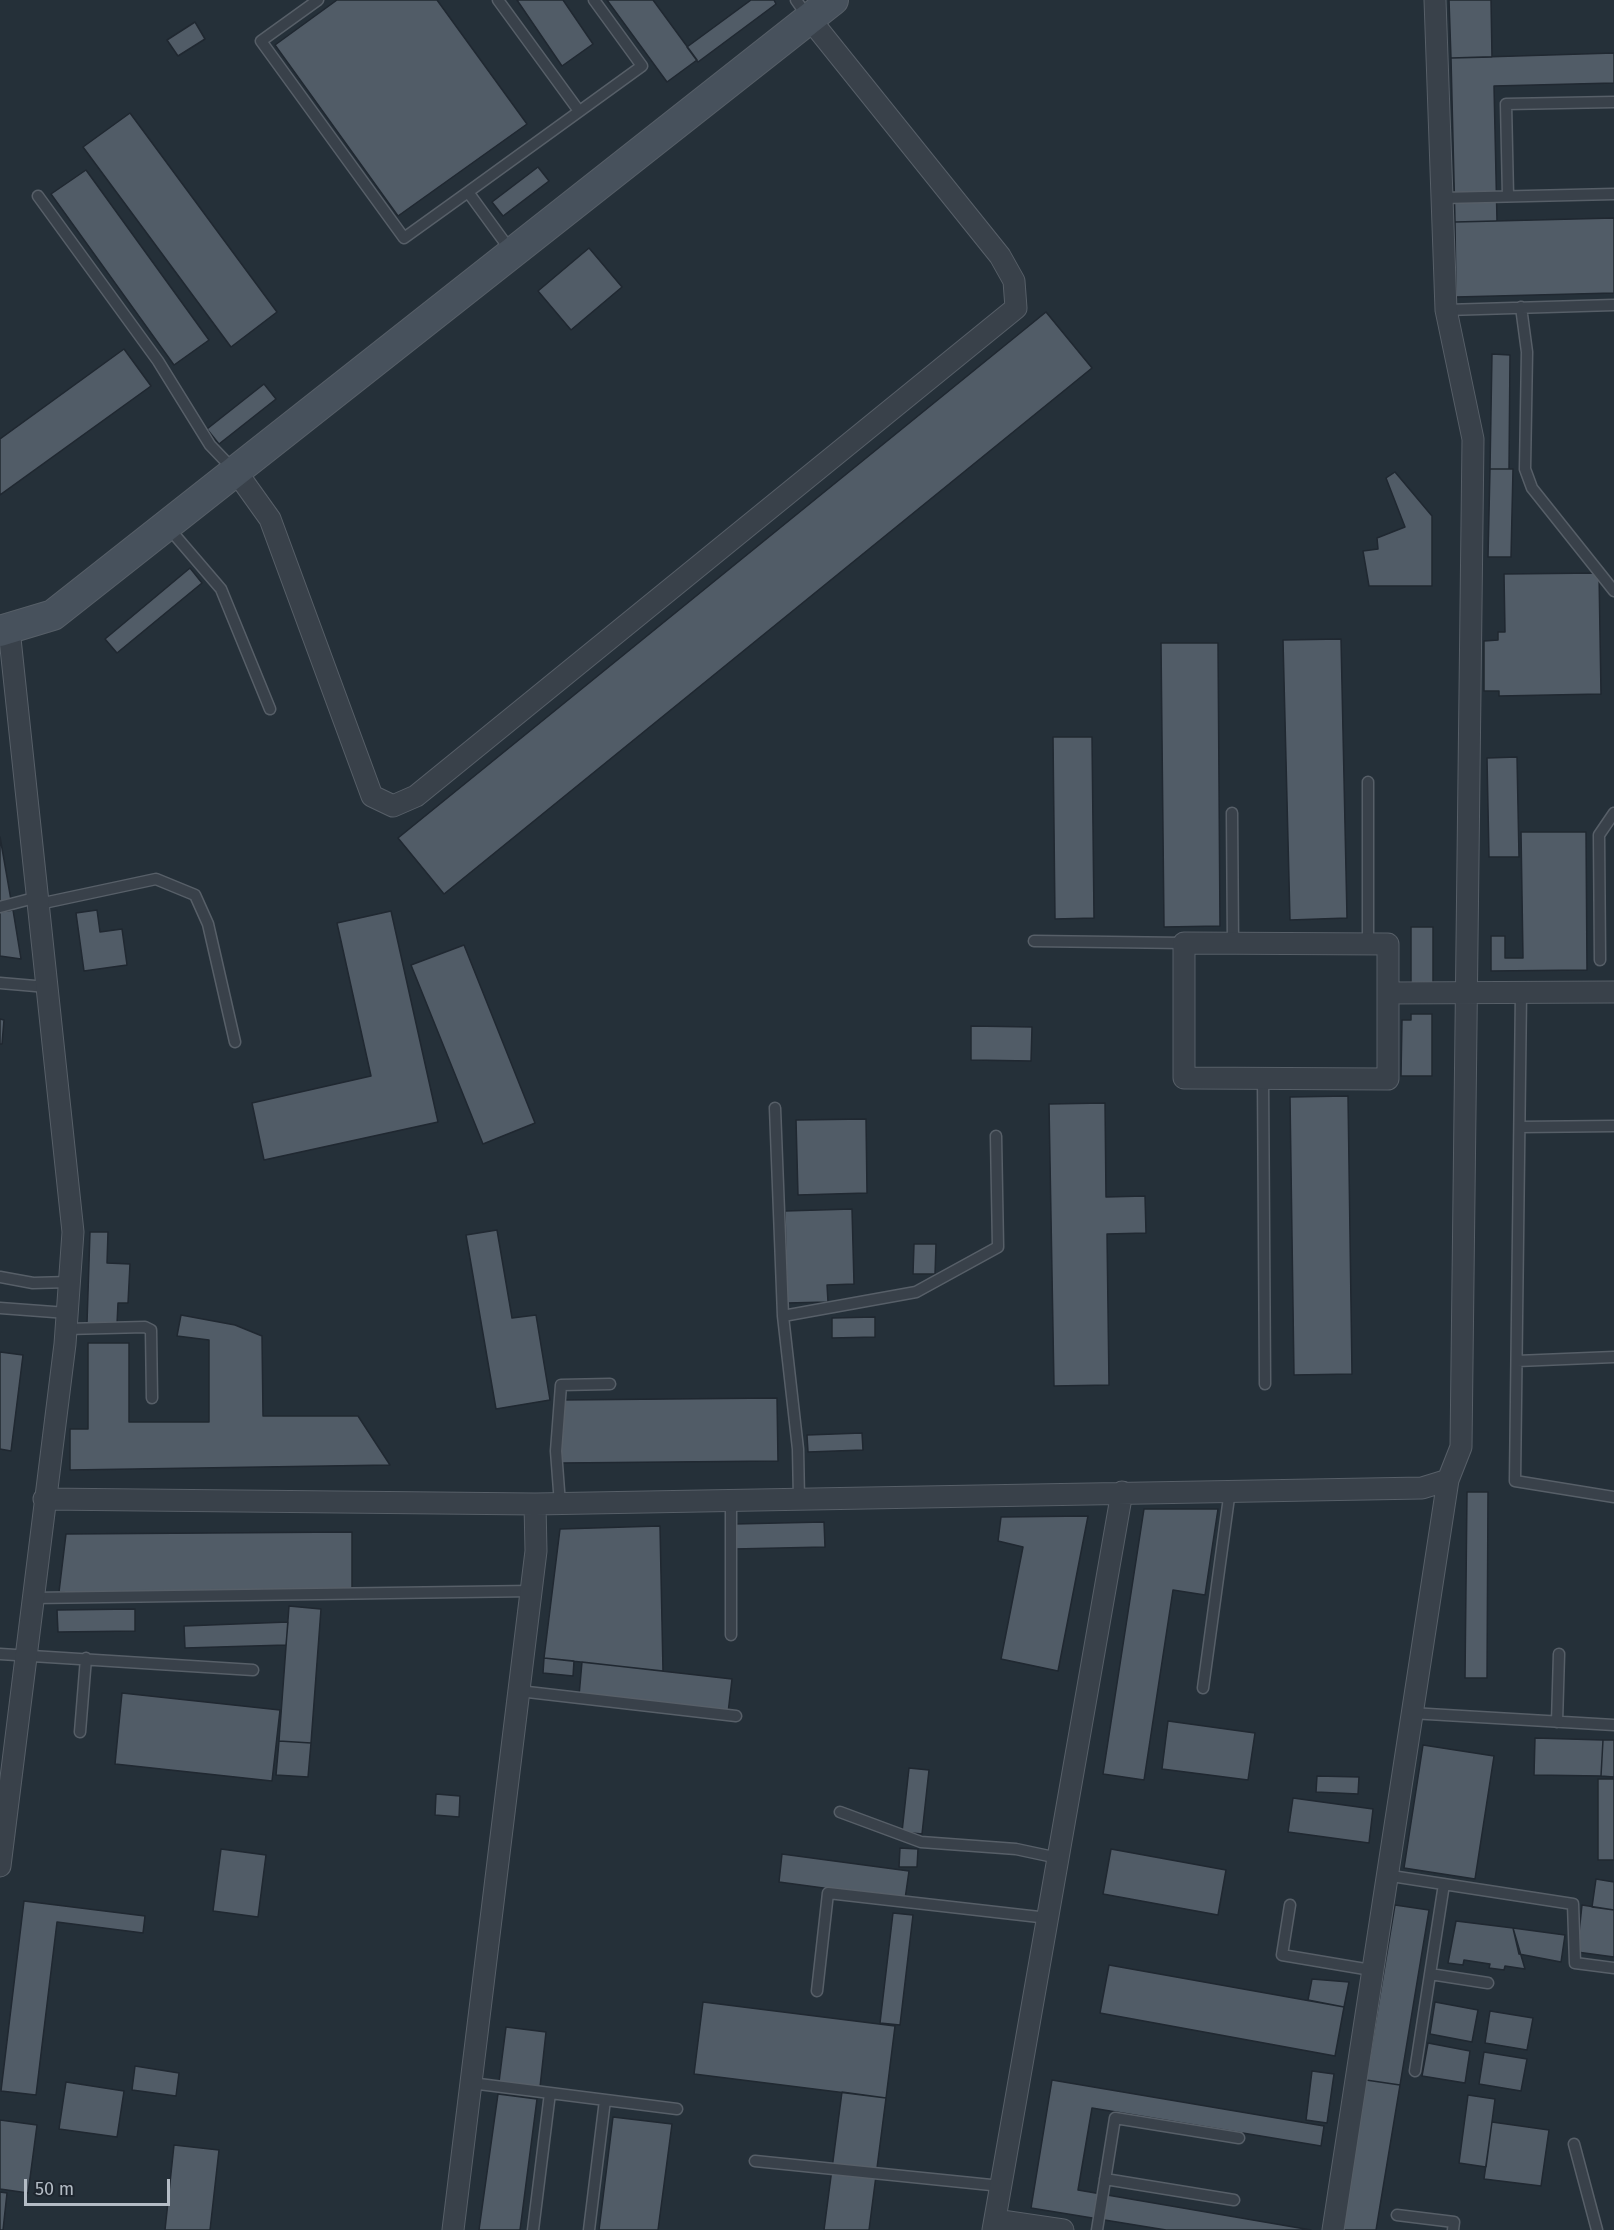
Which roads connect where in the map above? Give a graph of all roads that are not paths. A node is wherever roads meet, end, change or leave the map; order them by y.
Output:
1 (318, 0) edge
2 (498, 0) edge
3 (594, 0) edge
4 (833, 0) edge
5 (1435, 0) edge
6 (803, 9) edge
7 (1614, 102) edge
8 (579, 111) junction
9 (468, 192) junction
10 (1614, 194) edge
11 (38, 196) dead end
12 (1508, 196) junction
13 (1442, 198) junction
14 (511, 251) junction
15 (1614, 305) edge
16 (1521, 307) junction
17 (1446, 310) junction
18 (235, 470) junction
19 (166, 525) junction
20 (1614, 591) edge
21 (5, 630) edge
22 (6, 664) edge
23 (270, 709) dead end
24 (1368, 782) dead end
25 (1232, 813) dead end
26 (1614, 813) edge
27 (38, 900) junction
28 (0, 907) edge
29 (1034, 941) dead end
30 (1184, 944) junction
31 (1233, 944) junction
32 (1368, 944) junction
33 (1600, 960) dead end
34 (0, 983) edge
35 (47, 987) junction
36 (1614, 992) edge
37 (1388, 993) junction
38 (1467, 993) junction
39 (1521, 993) junction
40 (235, 1042) dead end
41 (1263, 1078) junction
42 (776, 1108) dead end
43 (1614, 1126) edge
44 (1520, 1127) junction
45 (996, 1136) dead end
46 (0, 1277) edge
47 (69, 1282) junction
48 (0, 1308) edge
49 (783, 1316) junction
50 (66, 1321) junction
51 (1614, 1357) edge
52 (1516, 1361) junction
53 (610, 1384) dead end
54 (1265, 1384) dead end
55 (152, 1398) dead end
56 (1448, 1480) junction
57 (1230, 1490) junction
58 (1122, 1492) junction
59 (1614, 1497) edge
60 (44, 1499) junction
61 (799, 1499) junction
62 (731, 1500) junction
63 (535, 1504) junction
64 (560, 1504) junction
65 (531, 1591) junction
66 (32, 1598) junction
67 (731, 1635) dead end
68 (0, 1654) edge
69 (1559, 1654) dead end
70 (25, 1655) junction
71 (86, 1658) junction
72 (253, 1670) dead end
73 (1203, 1688) dead end
74 (519, 1691) junction
75 (1411, 1713) junction
76 (736, 1716) dead end
77 (1557, 1722) junction
78 (1614, 1725) edge
79 (80, 1732) dead end
80 (840, 1812) dead end
81 (1058, 1858) junction
82 (0, 1866) edge
83 (1385, 1875) junction
84 (1444, 1884) junction
85 (1290, 1905) dead end
86 (1048, 1918) junction
87 (1614, 1968) edge
88 (1371, 1970) junction
89 (1430, 1974) junction
90 (1488, 1983) dead end
91 (817, 1991) dead end
92 (1415, 2071) dead end
93 (471, 2083) junction
94 (550, 2093) junction
95 (605, 2100) junction
96 (677, 2109) dead end
97 (1239, 2138) dead end
98 (1574, 2144) dead end
99 (755, 2161) dead end
100 (1105, 2179) junction
101 (1001, 2186) junction
102 (1234, 2200) dead end
103 (1397, 2215) dead end
104 (994, 2225) edge
105 (453, 2230) edge
106 (533, 2230) edge
107 (589, 2230) edge
108 (1063, 2230) edge
109 (1097, 2230) edge
110 (1333, 2230) edge
111 (1453, 2230) edge
112 (1598, 2230) edge

1 - 9 lane
2 - 8 lane
3 - 8 lane
4 - 6 street
5 - 13 street
6 - 14 street
6 - 18 street
7 - 12 lane
8 - 9 lane
9 - 14 lane
10 - 12 lane
11 - 18 lane
12 - 13 lane
13 - 17 street
14 - 18 street
15 - 16 lane
16 - 17 lane
16 - 20 lane
17 - 38 street
18 - 19 street
19 - 21 street
19 - 23 lane
21 - 22 street
22 - 27 street
24 - 32 lane
25 - 31 lane
26 - 33 lane
27 - 28 lane
27 - 35 street
27 - 40 lane
29 - 30 lane
30 - 31 street
30 - 41 street
31 - 32 street
32 - 37 street
34 - 35 lane
35 - 47 street
36 - 39 street
37 - 38 street
37 - 41 street
38 - 39 street
38 - 56 street
39 - 44 lane
41 - 54 lane
42 - 49 lane
43 - 44 lane
44 - 52 lane
45 - 49 lane
46 - 47 lane
47 - 50 street
48 - 50 lane
49 - 61 lane
50 - 55 lane
50 - 60 street
51 - 52 lane
52 - 59 lane
53 - 64 lane
56 - 57 street
56 - 75 street
57 - 58 street
57 - 73 lane
58 - 61 street
58 - 81 street
60 - 63 street
60 - 66 street
61 - 62 street
62 - 64 street
62 - 67 lane
63 - 64 street
63 - 65 street
65 - 66 lane
65 - 74 street
66 - 70 street
68 - 70 lane
69 - 77 lane
70 - 71 lane
70 - 82 street
71 - 72 lane
71 - 79 lane
74 - 76 lane
74 - 93 street
75 - 77 lane
75 - 83 street
77 - 78 lane
80 - 81 lane
81 - 86 street
83 - 84 lane
83 - 88 street
84 - 87 lane
84 - 89 lane
85 - 88 lane
86 - 91 lane
86 - 101 street
88 - 110 street
89 - 90 lane
89 - 92 lane
93 - 94 lane
93 - 105 street
94 - 95 lane
94 - 106 lane
95 - 96 lane
95 - 107 lane
97 - 100 lane
98 - 112 lane
99 - 101 lane
100 - 102 lane
100 - 109 lane
101 - 104 street
103 - 111 lane
104 - 108 street

